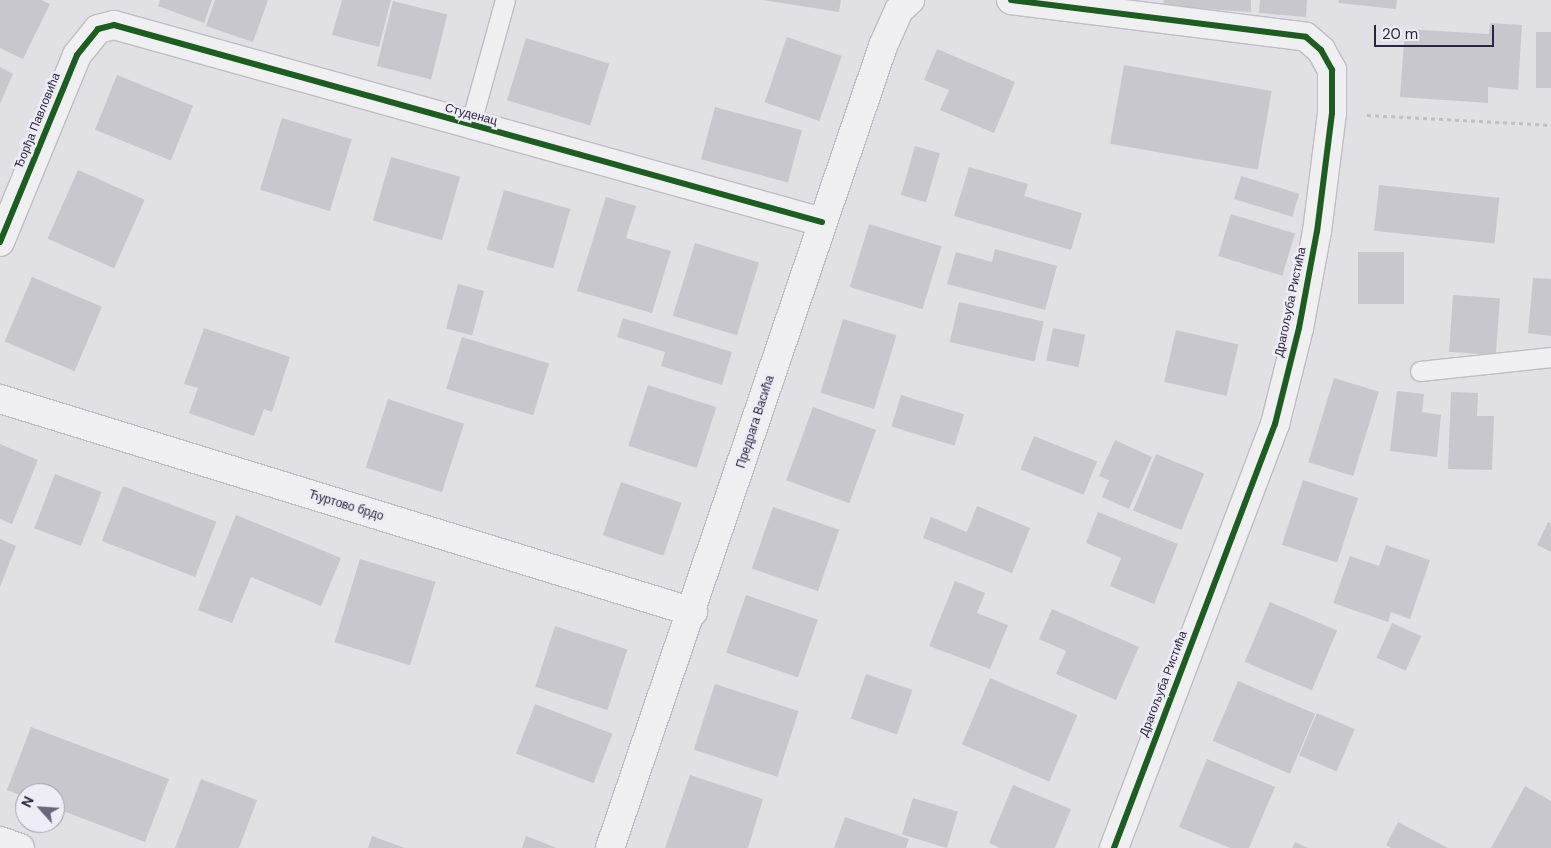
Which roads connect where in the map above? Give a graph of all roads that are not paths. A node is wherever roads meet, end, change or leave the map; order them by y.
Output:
1 (505, 0) edge
2 (910, 0) edge
3 (1011, 0) edge
4 (114, 26) joint
5 (470, 126) junction
6 (822, 222) junction
7 (0, 242) edge
8 (1551, 357) edge
9 (1420, 371) dead end
10 (0, 399) edge
11 (692, 612) junction
12 (0, 841) edge
13 (20, 848) edge
14 (610, 848) edge
15 (1114, 848) edge

1 - 5 lane
2 - 6 street, Предрага Васића
3 - 15 street, Драгољуба Ристића
4 - 5 street, Студенац
4 - 7 street, Ђорђа Павловића
5 - 6 street, Студенац
6 - 11 street, Предрага Васића
8 - 9 lane
10 - 11 street, Ћуртово брдо
11 - 14 street, Предрага Васића
12 - 13 street

